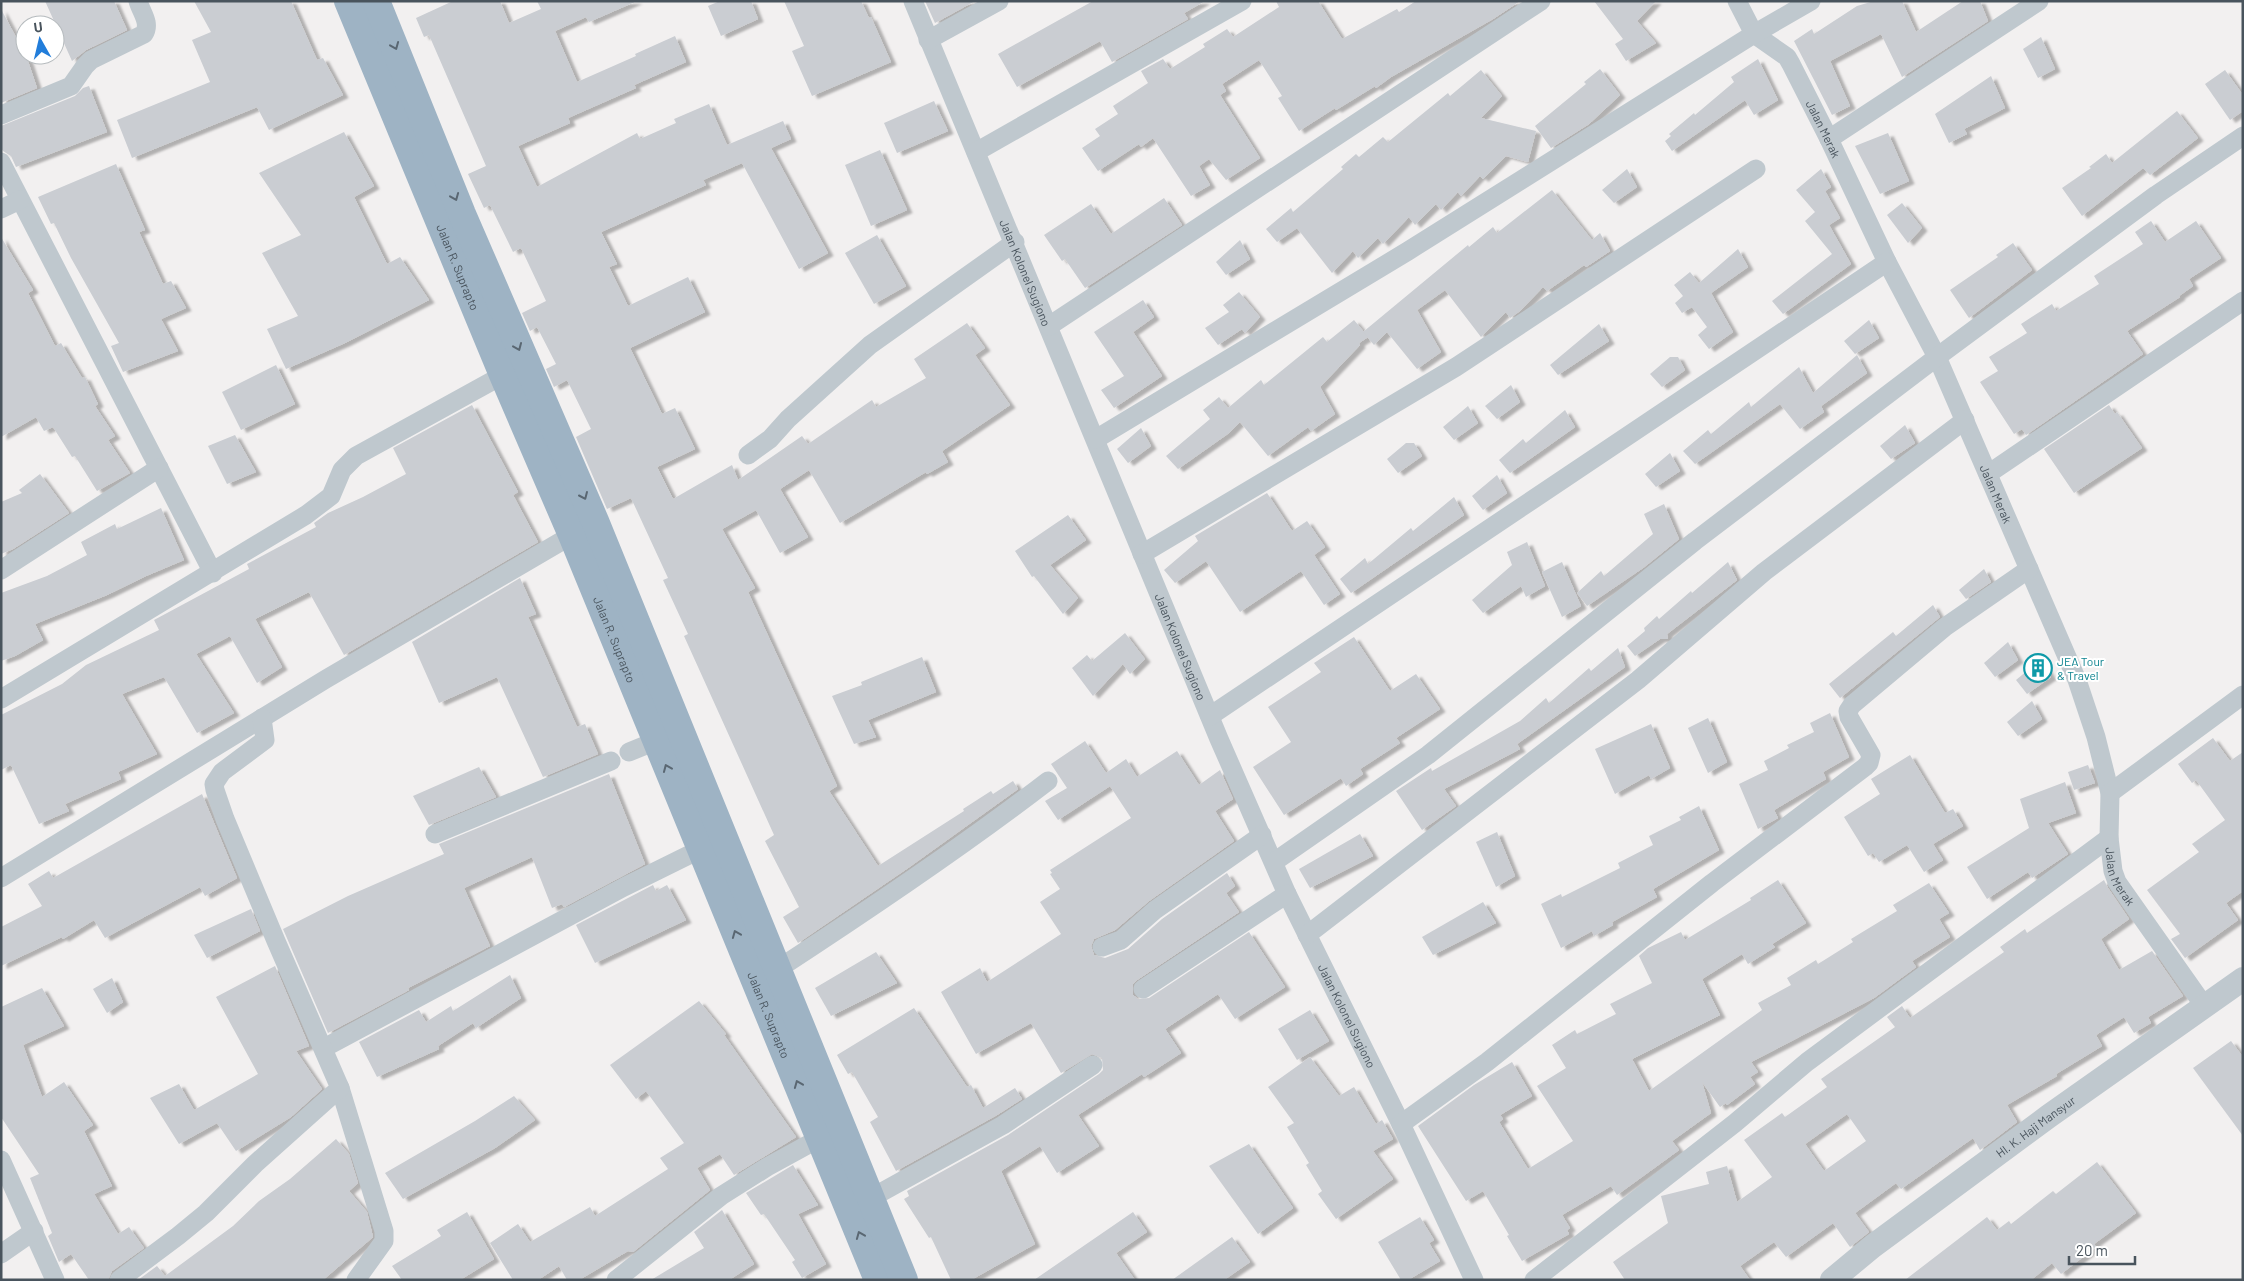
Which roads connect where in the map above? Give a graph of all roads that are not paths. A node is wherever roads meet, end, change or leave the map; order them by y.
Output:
1 (138, 1) edge
2 (348, 1) edge
3 (376, 1) edge
4 (913, 1) edge
5 (999, 1) edge
6 (1242, 1) edge
7 (1541, 1) edge
8 (1737, 1) edge
9 (1811, 1) edge
10 (2038, 1) edge
11 (1754, 34) junction
12 (928, 40) junction
13 (1, 115) edge
14 (2243, 136) edge
15 (1829, 139) junction
16 (976, 152) junction
17 (1, 162) edge
18 (1756, 169) dead end
19 (20, 200) junction
20 (1, 209) edge
21 (1015, 242) junction
22 (1887, 262) junction
23 (2243, 301) edge
24 (1049, 326) junction
25 (1937, 357) junction
26 (503, 375) junction
27 (1965, 420) junction
28 (1096, 439) junction
29 (748, 455) dead end
30 (158, 468) junction
31 (1988, 474) junction
32 (572, 536) junction
33 (1142, 554) junction
34 (2029, 569) junction
35 (1, 570) edge
36 (213, 573) junction
37 (2243, 695) edge
38 (1, 699) edge
39 (1210, 716) junction
40 (262, 718) junction
41 (656, 741) junction
42 (630, 752) dead end
43 (611, 761) dead end
44 (1048, 781) dead end
45 (692, 793) junction
46 (2110, 793) junction
47 (435, 834) dead end
48 (1262, 834) junction
49 (2109, 838) junction
50 (701, 849) junction
51 (1274, 862) junction
52 (1, 878) edge
53 (1287, 894) junction
54 (1307, 935) junction
55 (1102, 946) dead end
56 (778, 969) junction
57 (2243, 979) edge
58 (1143, 989) dead end
59 (2205, 1007) junction
60 (324, 1048) junction
61 (1093, 1065) dead end
62 (340, 1088) junction
63 (1401, 1124) junction
64 (820, 1138) junction
65 (1, 1160) edge
66 (871, 1198) junction
67 (34, 1231) junction
68 (1, 1254) edge
69 (55, 1280) edge
70 (119, 1280) edge
71 (356, 1280) edge
72 (616, 1280) edge
73 (878, 1280) edge
74 (904, 1280) edge
75 (1474, 1280) edge
76 (1534, 1280) edge
77 (1832, 1280) edge

1 - 13 street
2 - 26 highway, Jalan R. Suprapto
3 -> 45 highway, Jalan R. Suprapto
4 - 12 street, Jalan Kolonel Sugiono
5 - 12 street
6 - 16 street
7 - 24 street
8 - 11 street, Jalan Merak
9 - 11 street
10 - 15 street
11 - 15 street, Jalan Merak
11 - 28 street
12 - 16 street, Jalan Kolonel Sugiono
14 - 25 street
15 - 22 street, Jalan Merak
16 - 21 street, Jalan Kolonel Sugiono
17 - 19 street
18 - 33 street
19 - 20 street
19 - 30 street
21 - 24 street, Jalan Kolonel Sugiono
21 - 29 street
22 - 25 street, Jalan Merak
22 - 39 street
23 - 31 street
24 - 28 street, Jalan Kolonel Sugiono
25 - 27 street, Jalan Merak
25 - 51 street
26 - 32 highway, Jalan R. Suprapto
26 - 36 street
27 - 31 street, Jalan Merak
27 - 54 street
28 - 33 street, Jalan Kolonel Sugiono
30 - 35 street
30 - 36 street
31 - 34 street, Jalan Merak
32 - 40 street
32 - 41 highway, Jalan R. Suprapto
33 - 39 street, Jalan Kolonel Sugiono
34 - 46 street, Jalan Merak
34 - 63 street
36 - 38 street
37 - 46 street
39 - 48 street, Jalan Kolonel Sugiono
40 - 52 street
40 - 60 street
41 - 42 street
45 -> 41 highway, Jalan R. Suprapto
43 - 47 street
44 - 56 street
45 - 50 highway, Jalan R. Suprapto
45 - 56 highway, Jalan R. Suprapto
46 - 49 street, Jalan Merak
48 - 51 street, Jalan Kolonel Sugiono
48 - 55 street
49 - 59 street, Jalan Merak
49 - 76 street
50 - 60 street
64 -> 50 highway, Jalan R. Suprapto
51 - 53 street, Jalan Kolonel Sugiono
53 - 54 street, Jalan Kolonel Sugiono
53 - 58 street
54 - 63 street, Jalan Kolonel Sugiono
56 - 66 highway, Jalan R. Suprapto
57 - 59 street, Hl. K. Haji Mansyur
59 - 77 street, Hl. K. Haji Mansyur
60 - 62 street
61 - 66 street
62 - 70 street
62 - 71 street
63 - 75 street, Jalan Kolonel Sugiono
64 - 72 street
73 -> 64 highway, Jalan R. Suprapto
65 - 67 street
66 - 74 highway, Jalan R. Suprapto
67 - 68 street
67 - 69 street

